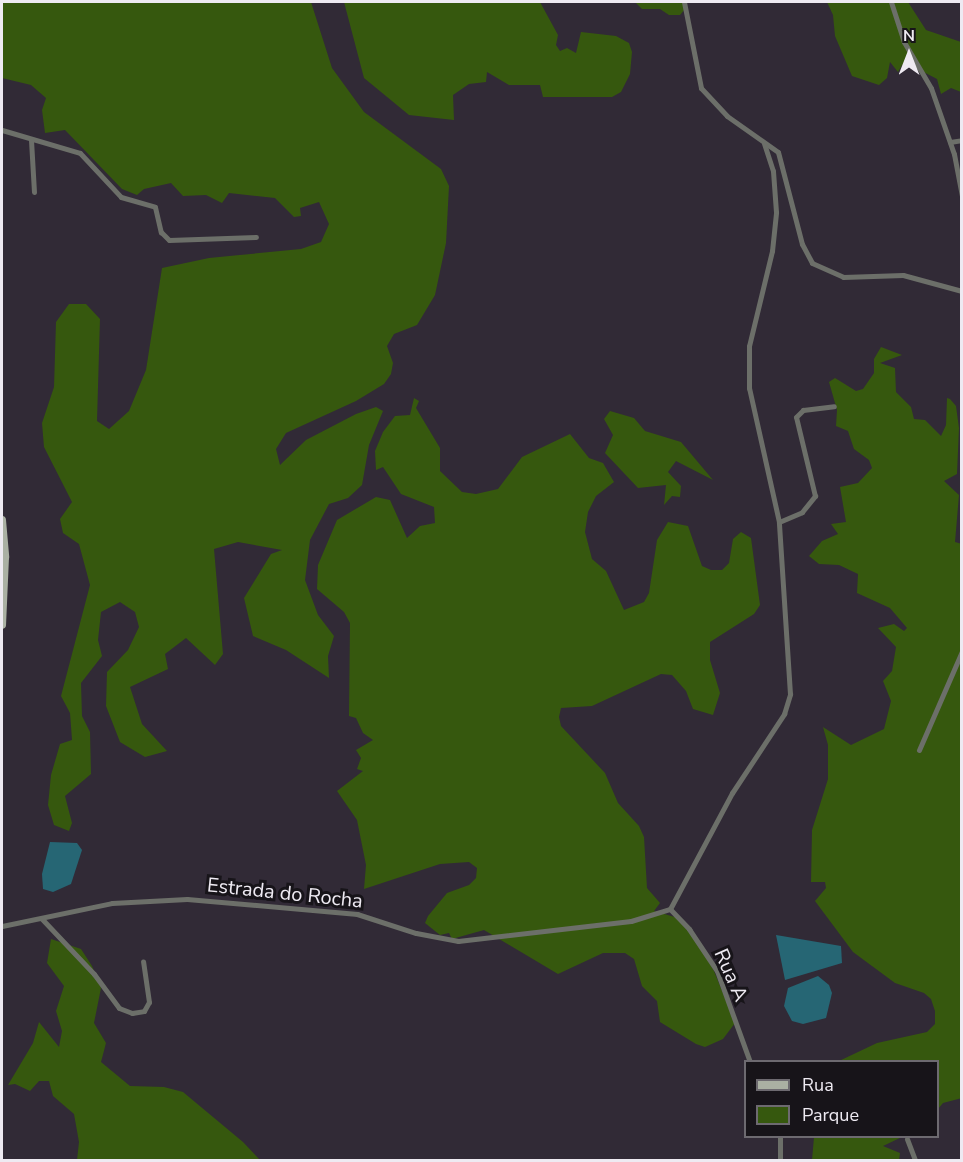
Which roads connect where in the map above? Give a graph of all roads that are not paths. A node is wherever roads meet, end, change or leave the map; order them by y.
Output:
1 (684, 2) edge
2 (891, 2) edge
3 (2, 130) edge
4 (31, 140) junction
5 (962, 141) edge
6 (950, 142) junction
7 (764, 143) junction
8 (33, 192) dead end
9 (962, 196) edge
10 (256, 237) dead end
11 (962, 291) edge
12 (834, 406) dead end
13 (2, 520) edge
14 (779, 522) junction
15 (2, 625) edge
16 (962, 651) edge
17 (919, 750) dead end
18 (670, 909) junction
19 (42, 919) junction
20 (2, 926) edge
21 (143, 961) dead end
22 (749, 1060) edge
23 (780, 1138) edge
24 (907, 1139) dead end
25 (780, 1161) edge
26 (915, 1161) edge

1 - 7 street
2 - 6 street
3 - 4 street
4 - 8 street
4 - 10 street
5 - 6 street
6 - 9 street
7 - 11 street
7 - 14 street
12 - 14 street
13 - 15 main road
14 - 18 street
16 - 17 street
18 - 19 street, Estrada do Rocha
18 - 22 street, Rua A
19 - 20 street, Estrada do Rocha
19 - 21 street
23 - 25 street
24 - 26 street

